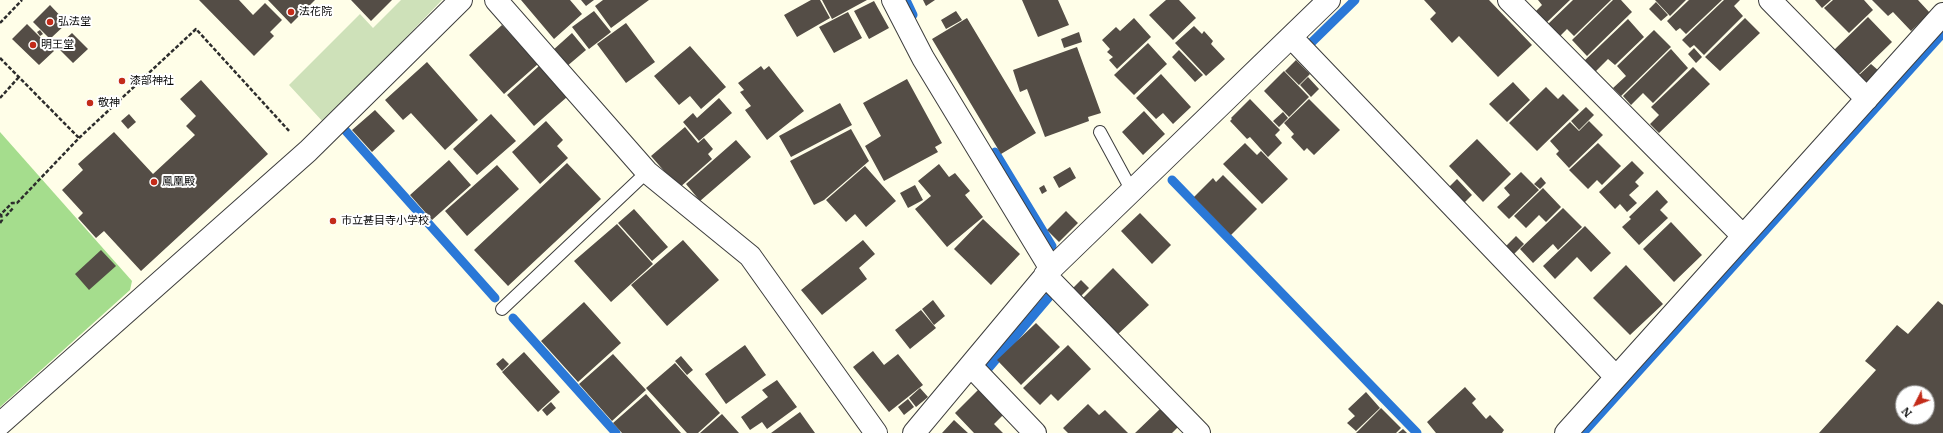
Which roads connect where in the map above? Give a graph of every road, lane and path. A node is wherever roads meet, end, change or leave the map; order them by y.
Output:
1 (22, 0) edge
2 (461, 0) edge
3 (496, 0) edge
4 (893, 0) edge
5 (1329, 0) edge
6 (1509, 0) edge
7 (1770, 0) edge
8 (1943, 14) edge
9 (0, 23) edge
10 (1291, 37) junction
11 (0, 58) edge
12 (19, 78) junction
13 (0, 98) edge
14 (1866, 99) junction
15 (1100, 132) dead end
16 (79, 138) junction
17 (308, 151) junction
18 (647, 172) junction
19 (1132, 191) junction
20 (14, 207) dead end
21 (6, 216) dead end
22 (0, 223) edge
23 (1743, 236) junction
24 (1048, 272) junction
25 (502, 309) dead end
26 (971, 366) junction
27 (1616, 377) junction
28 (0, 424) edge
29 (874, 432) edge
30 (914, 433) edge
31 (1035, 433) edge
32 (1199, 433) edge
33 (1566, 433) edge

1 - 9 path
2 - 17 street
3 - 18 street
4 - 24 street
5 - 10 street
6 - 23 street
7 - 14 street
8 - 14 street
10 - 19 street
10 - 27 street
11 - 12 path
12 - 13 path
12 - 16 path
14 - 23 street
15 - 19 lane
16 - 17 path
16 - 22 path
17 - 28 street
18 - 25 lane
18 - 29 street
19 - 24 street
20 - 21 path
23 - 27 street
24 - 26 street
24 - 32 street
26 - 30 street
26 - 31 street
27 - 33 street

